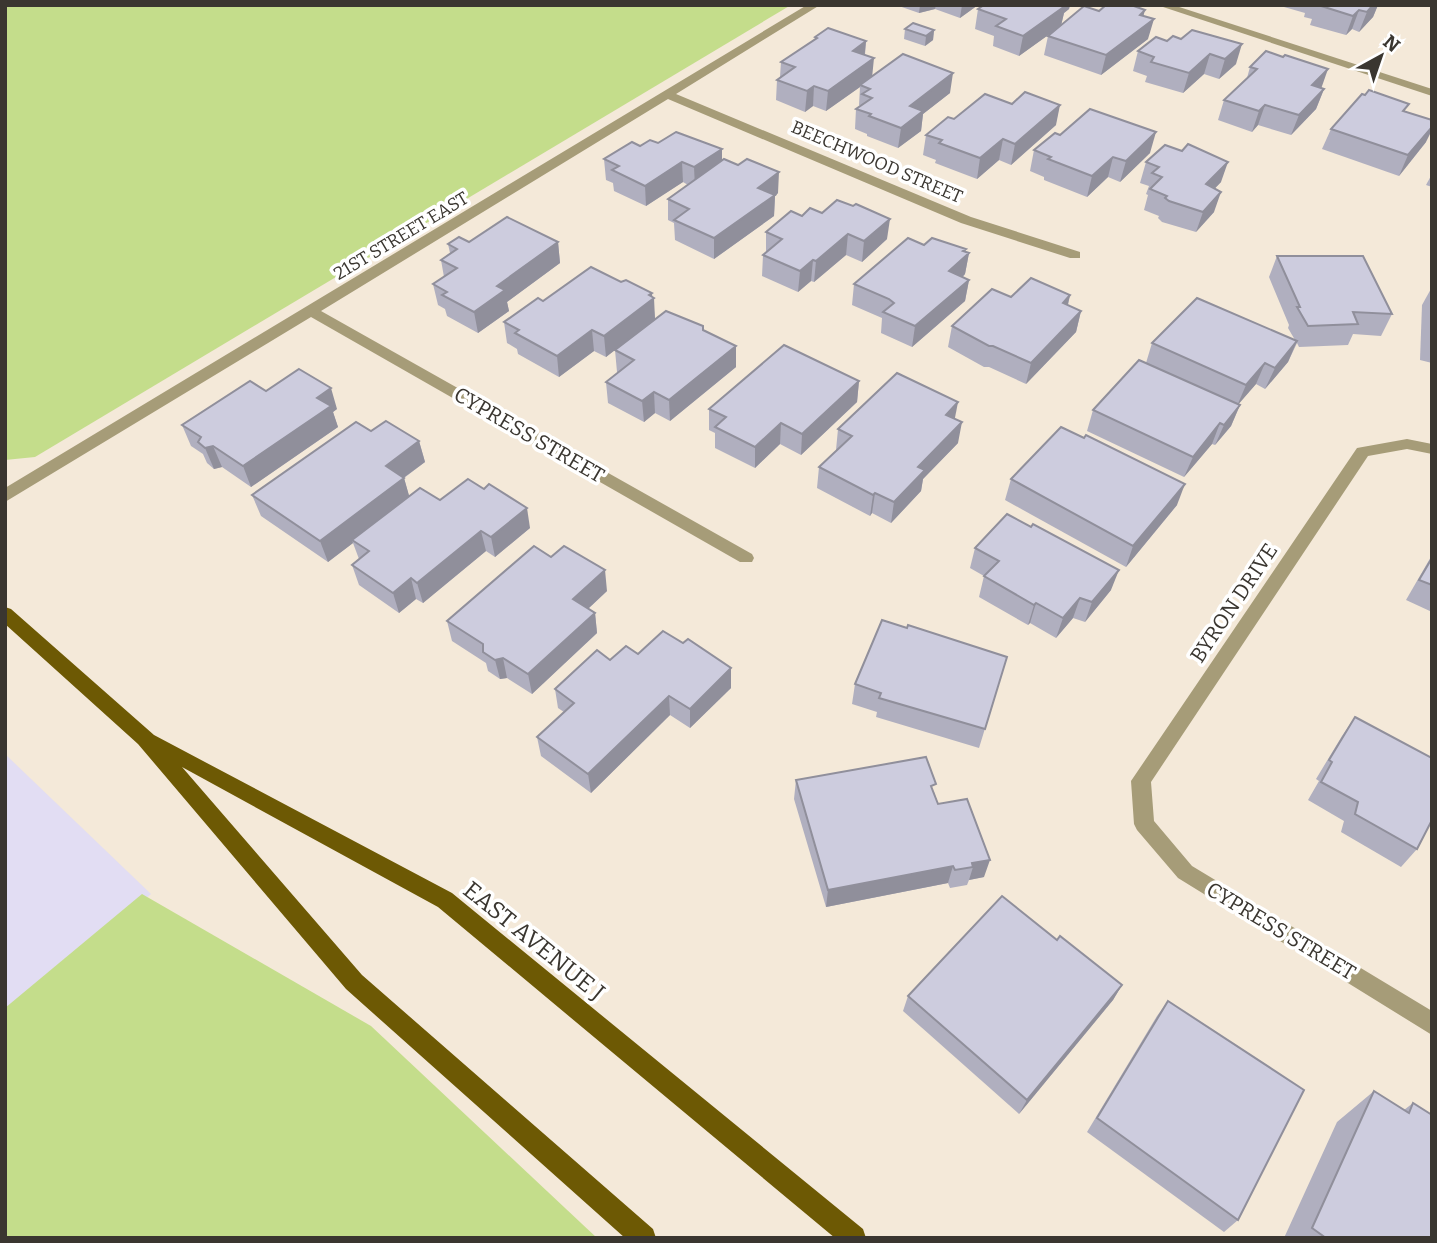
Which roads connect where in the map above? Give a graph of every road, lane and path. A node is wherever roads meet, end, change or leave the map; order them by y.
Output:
1 (815, 5) edge
2 (1162, 5) edge
3 (1192, 9) edge
4 (1432, 93) edge
5 (667, 95) junction
6 (1076, 255) dead end
7 (312, 311) junction
8 (1432, 449) edge
9 (5, 496) edge
10 (746, 558) dead end
11 (5, 614) edge
12 (145, 738) junction
13 (1144, 824) joint
14 (1432, 1024) edge
15 (644, 1238) edge
16 (854, 1238) edge

1 - 5 street, 21ST STREET EAST
2 - 3 street
3 - 4 street
5 - 6 street, BEECHWOOD STREET
5 - 7 street, 21ST STREET EAST
7 - 9 street, 21ST STREET EAST
7 - 10 street, CYPRESS STREET
8 - 13 street, BYRON DRIVE
11 - 12 main road, EAST AVENUE J
12 - 15 main road, EAST AVENUE J
12 - 16 main road, EAST AVENUE J
13 - 14 street, CYPRESS STREET

